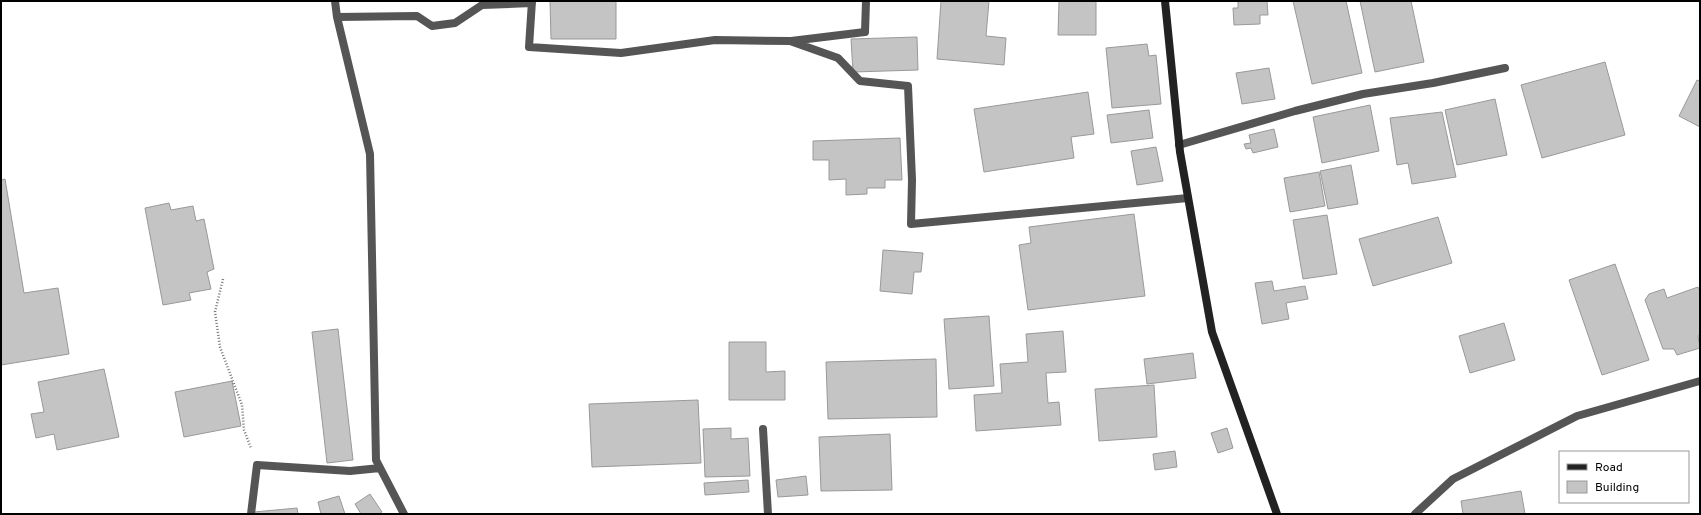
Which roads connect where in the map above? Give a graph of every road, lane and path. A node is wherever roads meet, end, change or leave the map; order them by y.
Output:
1 (335, 1) edge
2 (866, 1) edge
3 (1165, 1) edge
4 (532, 2) edge
5 (337, 17) junction
6 (790, 41) junction
7 (1505, 68) dead end
8 (1179, 145) junction
9 (1188, 198) junction
10 (223, 279) dead end
11 (1700, 381) edge
12 (764, 429) dead end
13 (257, 466) junction
14 (380, 468) junction
15 (251, 514) edge
16 (404, 514) edge
17 (768, 514) edge
18 (1278, 514) edge
19 (1415, 514) edge

1 - 5 street
2 - 6 street
3 - 8 main road
4 - 5 street
4 - 6 street
5 - 14 street
6 - 9 street
7 - 8 street
8 - 9 main road
9 - 18 main road
10 - 13 path
11 - 19 street
12 - 17 street
13 - 14 street
13 - 15 street
14 - 16 street

